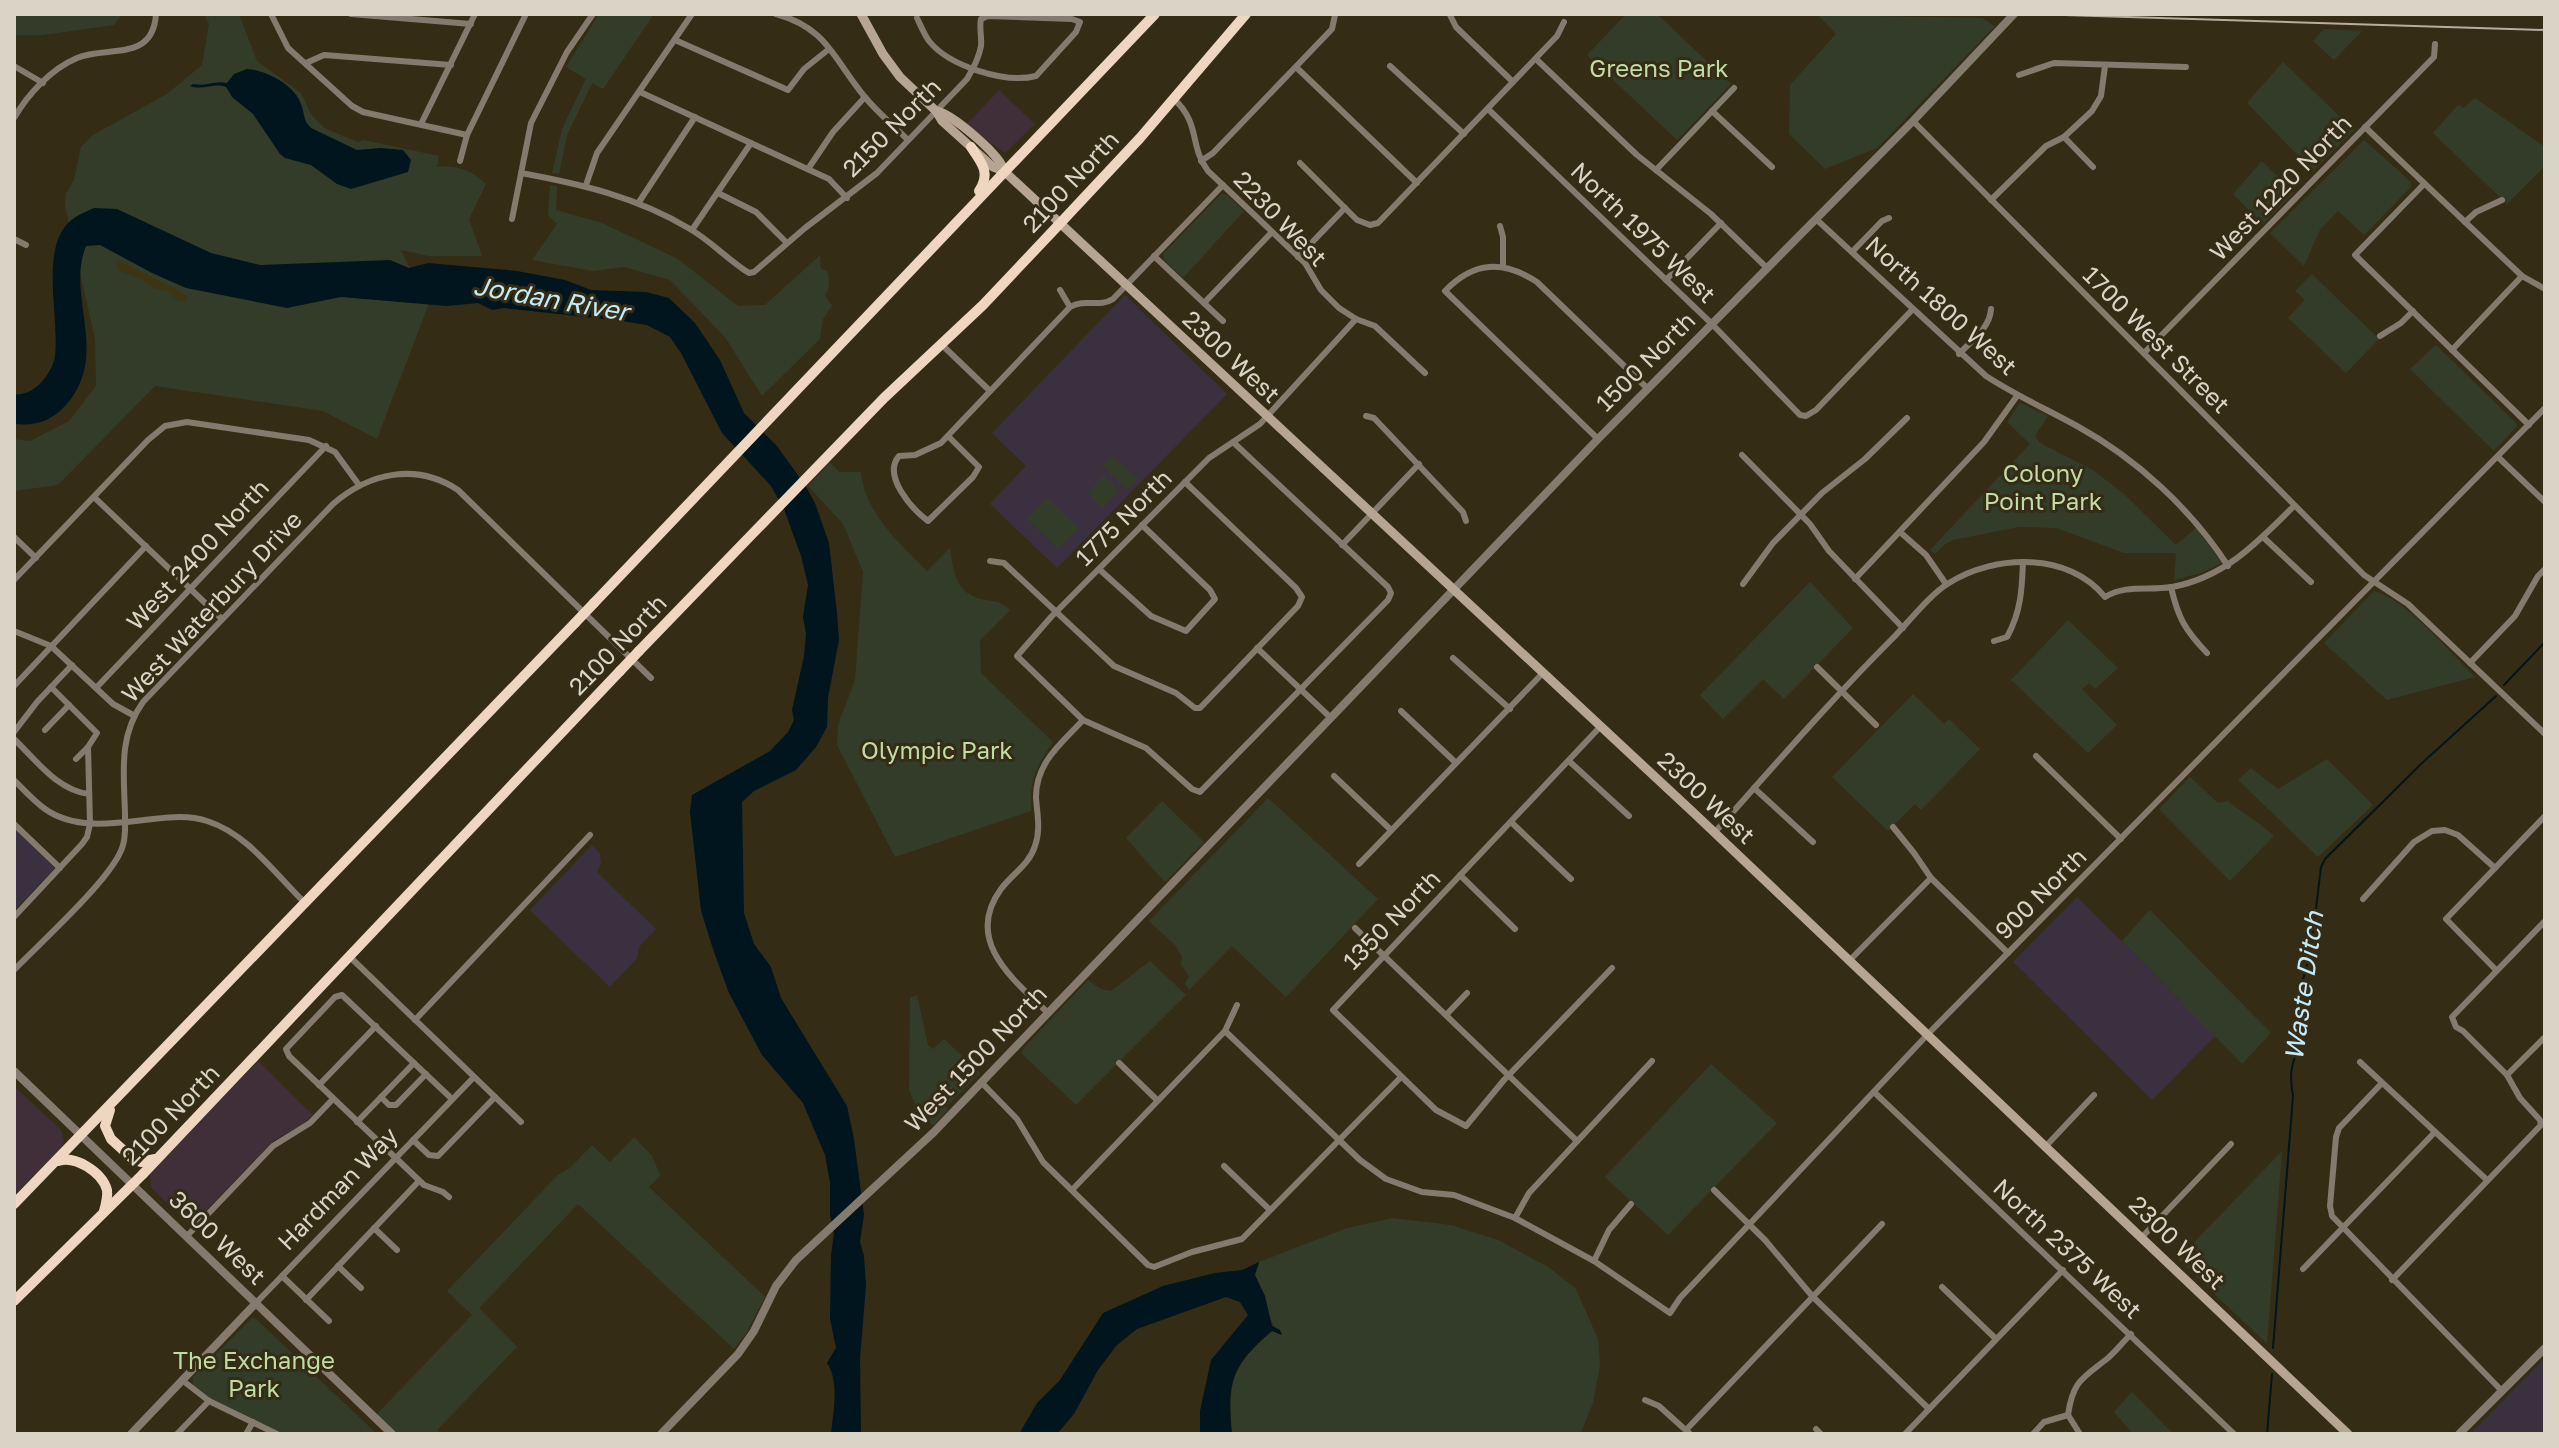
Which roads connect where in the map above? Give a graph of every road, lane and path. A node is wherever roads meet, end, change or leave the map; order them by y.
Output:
1 (156, 14) edge
2 (271, 14) edge
3 (351, 14) edge
4 (475, 14) edge
5 (526, 14) edge
6 (593, 14) edge
7 (692, 14) edge
8 (776, 14) edge
9 (861, 14) edge
10 (1155, 14) edge
11 (1246, 14) edge
12 (2016, 14) edge
13 (1335, 15) edge
14 (1450, 15) edge
15 (917, 18) dead end
16 (1564, 22) dead end
17 (471, 24) junction
18 (675, 40) junction
19 (2435, 44) dead end
20 (829, 49) junction
21 (1536, 59) junction
22 (306, 63) junction
23 (451, 65) junction
24 (14, 66) edge
25 (1390, 66) dead end
26 (2105, 66) junction
27 (1296, 67) junction
28 (2186, 67) dead end
29 (973, 69) junction
30 (2019, 75) dead end
31 (1513, 82) junction
32 (43, 83) junction
33 (1734, 88) dead end
34 (640, 92) junction
35 (865, 97) junction
36 (1173, 98) junction
37 (1488, 109) junction
38 (936, 111) junction
39 (1712, 111) junction
40 (695, 117) junction
41 (14, 118) edge
42 (1913, 121) junction
43 (421, 124) junction
44 (2365, 127) junction
45 (1464, 134) junction
46 (467, 135) junction
47 (2064, 137) junction
48 (908, 140) junction
49 (751, 143) junction
50 (971, 147) junction
51 (460, 161) dead end
52 (1201, 161) junction
53 (1300, 163) dead end
54 (1772, 167) dead end
55 (2093, 167) dead end
56 (808, 169) junction
57 (1656, 170) junction
58 (1004, 171) junction
59 (521, 173) junction
60 (1417, 183) junction
61 (2424, 184) junction
62 (586, 185) junction
63 (1223, 185) junction
64 (718, 193) junction
65 (847, 198) junction
66 (1991, 200) junction
67 (2502, 200) dead end
68 (639, 202) junction
69 (1345, 208) junction
70 (1889, 218) dead end
71 (512, 219) dead end
72 (1816, 219) junction
73 (2465, 222) junction
74 (1060, 223) junction
75 (1721, 223) junction
76 (1500, 226) dead end
77 (950, 227) junction
78 (692, 230) junction
79 (1272, 232) junction
80 (14, 239) edge
81 (787, 243) junction
82 (26, 245) dead end
83 (1852, 252) junction
84 (1154, 256) junction
85 (1298, 257) junction
86 (1503, 265) junction
87 (1767, 268) junction
88 (2522, 276) junction
89 (1666, 280) junction
90 (1126, 286) junction
91 (2545, 289) edge
92 (1060, 290) dead end
93 (1204, 303) junction
94 (1070, 307) junction
95 (1991, 309) dead end
96 (1912, 310) junction
97 (2413, 311) junction
98 (1356, 319) junction
99 (1223, 321) dead end
100 (1712, 324) junction
101 (2380, 336) dead end
102 (941, 344) junction
103 (2452, 350) junction
104 (2144, 353) junction
105 (1959, 354) junction
106 (1425, 373) dead end
107 (1647, 388) junction
108 (990, 391) junction
109 (2017, 396) junction
110 (2545, 408) edge
111 (1366, 416) dead end
112 (1266, 417) junction
113 (1907, 418) dead end
114 (2529, 425) junction
115 (948, 436) junction
116 (1598, 439) junction
117 (1233, 442) junction
118 (326, 446) junction
119 (1742, 455) dead end
120 (2498, 457) junction
121 (1419, 464) junction
122 (1185, 482) junction
123 (359, 485) junction
124 (94, 497) junction
125 (2545, 502) edge
126 (2294, 506) junction
127 (1371, 513) junction
128 (1801, 515) junction
129 (1466, 521) dead end
130 (1142, 525) junction
131 (1900, 532) junction
132 (14, 537) edge
133 (2263, 537) junction
134 (1342, 545) junction
135 (146, 546) junction
136 (36, 558) junction
137 (990, 561) dead end
138 (2023, 562) junction
139 (2228, 566) junction
140 (1099, 569) junction
141 (2545, 569) edge
142 (1855, 579) junction
143 (14, 580) edge
144 (2311, 582) dead end
145 (2375, 583) junction
146 (1743, 584) dead end
147 (1946, 584) junction
148 (2171, 587) junction
149 (191, 589) junction
150 (1453, 591) junction
151 (1056, 612) junction
152 (222, 619) junction
153 (1903, 628) junction
154 (14, 631) edge
155 (1994, 641) dead end
156 (51, 646) junction
157 (1257, 648) junction
158 (2207, 653) dead end
159 (1453, 658) dead end
160 (2470, 663) junction
161 (72, 665) junction
162 (1817, 667) dead end
163 (1542, 674) junction
164 (651, 678) dead end
165 (14, 686) edge
166 (51, 687) junction
167 (96, 688) junction
168 (1301, 690) junction
169 (1841, 690) junction
170 (69, 705) junction
171 (1510, 709) junction
172 (1401, 711) dead end
173 (133, 715) junction
174 (1331, 718) junction
175 (1083, 720) junction
176 (1876, 725) dead end
177 (1600, 727) junction
178 (45, 730) dead end
179 (14, 732) edge
180 (2545, 734) edge
181 (14, 739) edge
182 (88, 747) junction
183 (2036, 756) dead end
184 (76, 759) dead end
185 (1569, 761) junction
186 (1455, 762) junction
187 (1334, 776) dead end
188 (14, 780) edge
189 (1754, 788) junction
190 (89, 794) junction
191 (1629, 816) dead end
192 (2545, 816) edge
193 (125, 822) junction
194 (1511, 822) junction
195 (14, 824) edge
196 (90, 824) junction
197 (1893, 827) dead end
198 (1391, 830) junction
199 (1715, 832) junction
200 (590, 835) dead end
201 (2121, 839) junction
202 (1813, 842) dead end
203 (1359, 864) dead end
204 (60, 868) junction
205 (2495, 868) junction
206 (1460, 875) junction
207 (1931, 878) junction
208 (1571, 879) dead end
209 (2363, 899) dead end
210 (305, 903) junction
211 (14, 917) edge
212 (2545, 921) edge
213 (1355, 928) dead end
214 (1515, 929) dead end
215 (2008, 953) junction
216 (1382, 955) junction
217 (350, 957) junction
218 (1850, 960) junction
219 (1612, 968) dead end
220 (14, 970) edge
221 (2496, 970) junction
222 (1467, 993) dead end
223 (1237, 1005) dead end
224 (1048, 1013) junction
225 (1446, 1015) junction
226 (415, 1020) junction
227 (376, 1026) junction
228 (1225, 1031) junction
229 (1928, 1034) junction
230 (2545, 1037) edge
231 (1652, 1061) dead end
232 (2360, 1062) dead end
233 (414, 1063) junction
234 (1119, 1063) dead end
235 (14, 1071) edge
236 (426, 1074) junction
237 (1509, 1075) junction
238 (2507, 1075) junction
239 (474, 1077) junction
240 (1401, 1077) junction
241 (22, 1078) junction
242 (981, 1082) junction
243 (2382, 1083) junction
244 (319, 1085) junction
245 (14, 1086) edge
246 (1874, 1092) junction
247 (2094, 1095) dead end
248 (381, 1097) junction
249 (495, 1097) junction
250 (333, 1099) junction
251 (452, 1099) junction
252 (1157, 1100) junction
253 (115, 1101) junction
254 (357, 1122) junction
255 (521, 1122) dead end
256 (2435, 1132) junction
257 (82, 1135) junction
258 (413, 1140) junction
259 (1340, 1141) junction
260 (1577, 1141) junction
261 (2231, 1144) dead end
262 (2046, 1146) junction
263 (160, 1156) junction
264 (395, 1159) junction
265 (56, 1162) junction
266 (1224, 1166) dead end
267 (2487, 1180) junction
268 (419, 1181) junction
269 (133, 1184) junction
270 (1072, 1190) junction
271 (1714, 1190) dead end
272 (449, 1197) dead end
273 (14, 1204) edge
274 (1631, 1204) dead end
275 (1270, 1210) junction
276 (101, 1216) junction
277 (1515, 1218) junction
278 (1749, 1224) junction
279 (1882, 1224) dead end
280 (374, 1228) junction
281 (2343, 1228) junction
282 (186, 1237) junction
283 (2142, 1237) junction
284 (397, 1250) dead end
285 (1594, 1261) junction
286 (338, 1266) junction
287 (2303, 1269) dead end
288 (2063, 1270) junction
289 (282, 1276) junction
290 (2392, 1280) junction
291 (1942, 1287) dead end
292 (361, 1288) dead end
293 (1813, 1297) junction
294 (306, 1300) junction
295 (14, 1301) edge
296 (256, 1303) junction
297 (329, 1321) dead end
298 (2131, 1334) junction
299 (1996, 1339) junction
300 (2545, 1348) edge
301 (182, 1380) junction
302 (2502, 1391) junction
303 (1645, 1400) dead end
304 (209, 1401) junction
305 (1929, 1409) junction
306 (2068, 1415) junction
307 (253, 1422) junction
308 (1688, 1432) edge
309 (131, 1434) edge
310 (177, 1434) edge
311 (246, 1434) edge
312 (277, 1434) edge
313 (392, 1434) edge
314 (661, 1434) edge
315 (1905, 1434) edge
316 (2033, 1434) edge
317 (2080, 1434) edge
318 (2234, 1434) edge
319 (2348, 1434) edge
320 (2459, 1434) edge

1 - 32 street
2 - 22 street
3 - 17 street
4 - 17 street
5 - 46 street
6 - 59 street
7 - 18 street
8 - 20 street
9 - 38 main road
10 - 58 highway, 2100 North
11 - 36 highway, 2100 North
12 - 42 street, 1500 North
13 - 27 street
14 - 31 street
15 - 29 street
16 - 21 street
17 - 23 street
18 - 20 street
18 - 34 street
19 - 44 street, West 1220 North
20 - 35 street
21 - 31 street
21 - 57 street
22 - 23 street
22 - 43 street
23 - 43 street
24 - 32 street
25 - 45 street
26 - 28 street
26 - 30 street
26 - 47 street
27 - 52 street
27 - 60 street
29 - 29 street, 2150 North
29 - 38 street, 2150 North
31 - 37 street
32 - 41 street
33 - 39 street
34 - 40 street
34 - 62 street
35 - 48 street
35 - 56 street
36 - 52 street, 2230 West
36 - 74 highway, 2100 North
37 - 45 street
37 - 89 street, North 1975 West
38 - 48 street, 2150 North
38 - 50 main road
38 - 58 main road
39 - 54 street
39 - 57 street
40 - 49 street
40 - 68 street
42 - 66 street, 1700 West Street
42 - 72 street, 1500 North
43 - 46 street
44 - 61 street
44 - 104 street, West 1220 North
45 - 60 street
46 - 51 street
47 - 55 street
47 - 66 street
48 - 65 street, 2150 North
49 - 56 street
49 - 64 street
50 - 58 main road
50 - 77 highway
52 - 63 street, 2230 West
53 - 69 street
56 - 65 street
57 - 75 street
58 - 74 main road, 2300 West
58 - 77 highway, 2100 North
59 - 62 street
59 - 71 street
60 - 69 street
61 - 73 street
61 - 97 street
62 - 68 street
63 - 79 street, 2230 West
63 - 84 street
64 - 78 street
64 - 81 street
65 - 81 street, 2150 North
66 - 104 street, 1700 West Street
67 - 73 street
68 - 78 street
69 - 85 street
70 - 83 street
72 - 83 street, North 1800 West
72 - 87 street, 1500 North
73 - 88 street
74 - 90 main road, 2300 West
74 - 102 highway, 2100 North
75 - 87 street
75 - 89 street
76 - 86 street
77 - 210 highway, 2100 North, bridge
78 - 81 street, 2150 North
79 - 85 street, 2230 West
79 - 93 street
80 - 82 street
83 - 96 street, North 1800 West
84 - 90 street
84 - 93 street
85 - 98 street, 2230 West
86 - 107 street
86 - 116 street
87 - 100 street, 1500 North
88 - 91 street
88 - 103 street
89 - 100 street, North 1975 West
90 - 94 street
90 - 112 main road, 2300 West
92 - 94 street
93 - 99 street
94 - 108 street
95 - 105 street
96 - 100 street, North 1975 West
96 - 105 street, North 1800 West
97 - 101 street
97 - 103 street
98 - 106 street, 2230 West
98 - 112 street, 1775 North
100 - 107 street, 1500 North
102 - 108 street
102 - 217 highway, 2100 North, bridge
103 - 114 street
104 - 126 street, 1700 West Street
105 - 109 street, North 1800 West
107 - 116 street, 1500 North
108 - 115 street
109 - 131 street
109 - 139 street, North 1800 West
110 - 114 street, 900 North
111 - 121 street
112 - 117 street, 1775 North
112 - 127 main road, 2300 West
113 - 128 street
114 - 120 street, 900 North
115 - 115 street
116 - 150 street, 1500 North
117 - 122 street, 1775 North
117 - 134 street
118 - 123 street
118 - 124 street
118 - 149 street, West 2400 North
119 - 128 street
120 - 125 street
120 - 145 street, 900 North
121 - 127 street
121 - 129 street
122 - 130 street, 1775 North
122 - 157 street
123 - 152 street, West Waterbury Drive
123 - 164 street
124 - 135 street
124 - 136 street
126 - 133 street
126 - 145 street, 1700 West Street
127 - 134 street
127 - 150 main road, 2300 West
128 - 142 street
128 - 146 street
130 - 140 street, 1775 North
130 - 140 street
131 - 142 street
131 - 147 street
132 - 136 street
133 - 139 street
133 - 144 street
134 - 168 street
135 - 149 street
135 - 156 street
136 - 143 street
137 - 151 street
138 - 147 street
138 - 148 street
138 - 155 street
139 - 148 street
140 - 151 street, 1775 North
141 - 160 street
142 - 153 street
145 - 160 street, 1700 West Street
145 - 201 street, 900 North
147 - 153 street
148 - 158 street
149 - 152 street
149 - 167 street, West 2400 North
150 - 163 main road, 2300 West
150 - 174 street, 1500 North
151 - 157 street
151 - 175 street, 1775 North
152 - 173 street, West Waterbury Drive
153 - 169 street
154 - 156 street
156 - 161 street
156 - 165 street
157 - 168 street
159 - 171 street
160 - 180 street, 1700 West Street
161 - 166 street
161 - 167 street
162 - 169 street
163 - 171 street
163 - 177 main road, 2300 West
166 - 170 street
166 - 179 street
167 - 173 street
168 - 174 street
168 - 175 street
169 - 176 street
169 - 189 street
170 - 178 street
170 - 182 street
171 - 186 street
172 - 186 street
173 - 193 street, West Waterbury Drive
174 - 224 street, West 1500 North
175 - 224 street
177 - 185 street, 1350 North
177 - 199 main road, 2300 West
181 - 190 street
182 - 184 street
182 - 190 street
183 - 201 street
185 - 191 street
185 - 194 street, 1350 North
186 - 198 street
187 - 198 street
188 - 196 street
189 - 199 street
189 - 202 street
190 - 196 street
192 - 205 street
193 - 196 street
193 - 210 street
193 - 220 street, West Waterbury Drive
194 - 206 street, 1350 North
194 - 208 street
195 - 204 street
196 - 204 street
197 - 207 street
198 - 203 street
199 - 218 main road, 2300 West
200 - 226 street
201 - 215 street, 900 North
204 - 211 street
205 - 209 street
205 - 221 street
206 - 214 street
206 - 216 street, 1350 North
207 - 215 street
207 - 218 street
210 - 253 highway, 2100 North
212 - 221 street
213 - 216 street
215 - 229 street, 900 North
216 - 225 street
216 - 240 street, 1350 North
217 - 226 street
217 - 263 highway, 2100 North
218 - 229 main road, 2300 West
219 - 237 street
221 - 238 street
222 - 225 street
223 - 228 street
224 - 242 street, West 1500 North
225 - 237 street
226 - 239 street
227 - 233 street
227 - 244 street
227 - 244 street
228 - 252 street
228 - 259 street
229 - 246 street, 900 North
229 - 262 main road, 2300 West
230 - 238 street
231 - 260 street
232 - 243 street
233 - 236 street
233 - 248 street
234 - 252 street
235 - 241 street, 3600 West
236 - 248 street
236 - 251 street
237 - 240 street, 1350 North
237 - 260 street
238 - 267 street
239 - 249 street
239 - 251 street, Hardman Way
240 - 259 street
241 - 245 street
241 - 257 street, 3600 West
242 - 270 street
242 - 314 street, West 1500 North
243 - 256 street
243 - 281 street
244 - 250 street
246 - 278 street, 900 North
246 - 288 street, North 2375 West
247 - 262 street
248 - 254 street
249 - 255 street
249 - 258 street
250 - 254 street
250 - 282 street
251 - 258 street, Hardman Way
252 - 270 street
253 - 257 highway, 2100 North
253 - 263 highway
254 - 264 street
256 - 267 street
256 - 281 street
257 - 265 highway, 2100 North
257 - 269 street, 3600 West
258 - 264 street, Hardman Way
259 - 275 street
259 - 277 street
260 - 277 street
261 - 283 street
262 - 283 main road, 2300 West
263 - 269 highway, 2100 North
264 - 268 street
264 - 289 street, Hardman Way
265 - 273 highway, 2100 North
265 - 276 highway
266 - 275 street
267 - 290 street
268 - 272 street
268 - 280 street
269 - 276 highway, 2100 North
269 - 282 street, 3600 West
270 - 275 street
271 - 278 street
274 - 285 street
276 - 295 highway, 2100 North
277 - 285 street
278 - 285 street, 900 North
278 - 293 street
279 - 293 street
280 - 284 street
280 - 286 street
281 - 287 street
281 - 290 street
282 - 296 street, 3600 West
283 - 319 main road, 2300 West
286 - 292 street
286 - 294 street
288 - 298 street, North 2375 West
288 - 299 street
289 - 294 street
289 - 296 street, Hardman Way
290 - 302 street
291 - 299 street
293 - 305 street
293 - 308 street
294 - 297 street
296 - 301 street, Hardman Way
296 - 313 street, 3600 West
298 - 306 street
298 - 318 street, North 2375 West
299 - 305 street
300 - 302 street
301 - 304 street
301 - 309 street, Hardman Way
302 - 320 street
303 - 308 street
304 - 307 street
304 - 310 street
305 - 315 street
306 - 316 street
306 - 317 street
307 - 311 street
307 - 312 street

